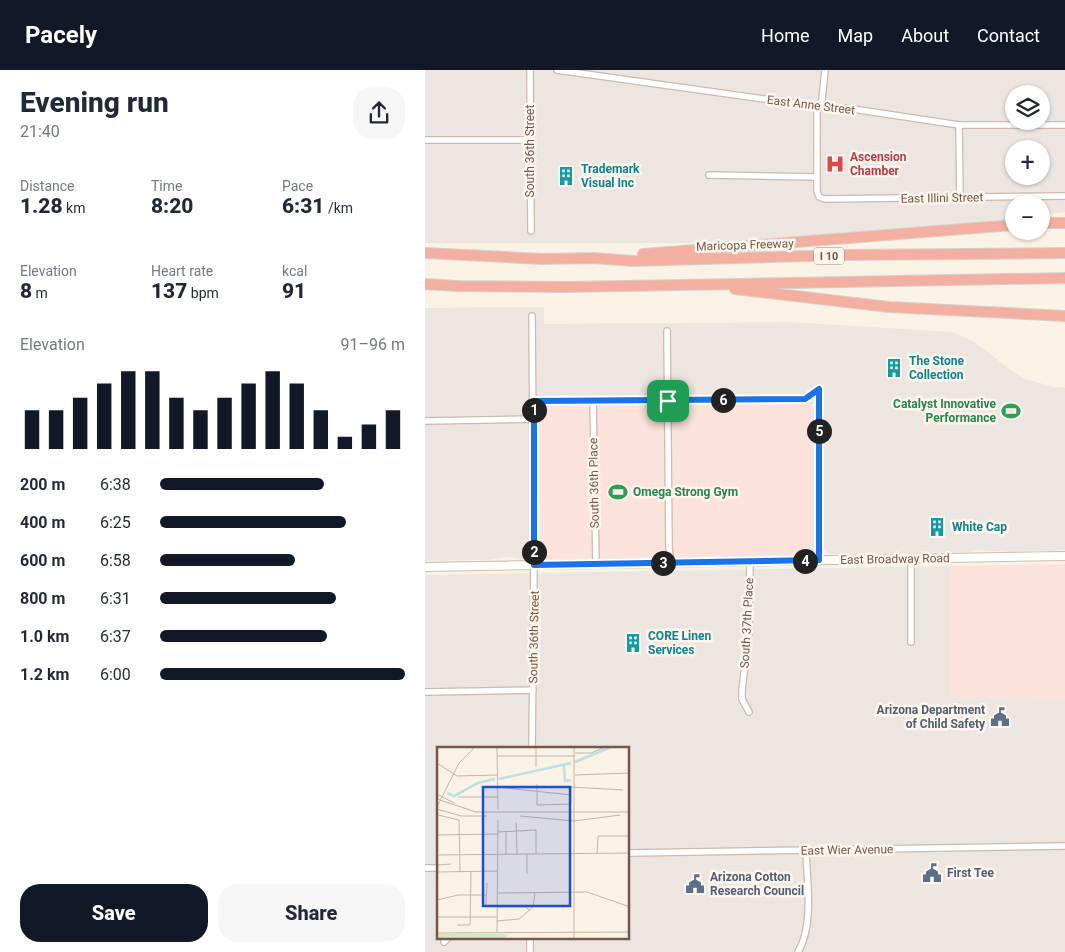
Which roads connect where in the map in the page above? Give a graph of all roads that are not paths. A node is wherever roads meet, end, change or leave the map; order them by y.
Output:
1 (530, 70) edge
2 (557, 70) edge
3 (825, 70) edge
4 (820, 105) junction
5 (959, 125) junction
6 (1065, 125) edge
7 (425, 140) edge
8 (530, 140) junction
9 (709, 175) dead end
10 (817, 177) junction
11 (1065, 196) edge
12 (959, 198) junction
13 (1065, 223) edge
14 (1050, 224) edge
15 (1005, 226) edge
16 (531, 231) dead end
17 (425, 253) edge
18 (1065, 253) edge
19 (593, 258) junction
20 (1065, 278) edge
21 (425, 284) edge
22 (694, 284) junction
23 (453, 286) junction
24 (425, 288) edge
25 (532, 316) dead end
26 (1065, 316) edge
27 (667, 331) dead end
28 (534, 401) junction
29 (593, 401) junction
30 (668, 401) junction
31 (534, 419) junction
32 (425, 421) edge
33 (1065, 556) edge
34 (911, 559) junction
35 (819, 560) junction
36 (750, 562) junction
37 (671, 563) junction
38 (595, 564) junction
39 (534, 565) junction
40 (425, 567) edge
41 (911, 642) dead end
42 (533, 690) junction
43 (425, 692) edge
44 (749, 712) dead end
45 (532, 747) edge
46 (1065, 846) edge
47 (806, 851) junction
48 (630, 853) edge
49 (798, 952) edge

1 - 8 street, South 36th Street
2 - 4 street, East Anne Street
3 - 4 street
4 - 5 street, East Anne Street
4 - 10 street
5 - 6 street, East Anne Street
5 - 12 street
7 - 8 street
8 - 16 street, South 36th Street
9 - 10 street
10 - 12 street, East Illini Street
11 - 12 street, East Illini Street
13 - 14 highway
15 - 19 highway
17 - 19 highway, Maricopa Freeway / I 10
18 - 19 highway, Maricopa Freeway / I 10
20 - 22 highway, I 10
21 - 23 highway, I 10
22 - 23 highway, I 10
22 - 26 highway
23 - 24 highway
25 - 28 street, South 36th Street
27 - 30 street
28 - 29 street
28 - 31 street, South 36th Street
29 - 30 street
29 - 38 street, South 36th Place
30 - 35 street
30 - 37 street
31 - 32 street
31 - 39 street, South 36th Street
33 - 34 main road, East Broadway Road
34 - 35 main road, East Broadway Road
34 - 41 street
35 - 36 main road, East Broadway Road
36 - 37 main road, East Broadway Road
36 - 44 street, South 37th Place
37 - 38 main road, East Broadway Road
38 - 39 main road, East Broadway Road
39 - 40 main road, East Broadway Road
39 - 42 street, South 36th Street
42 - 43 street
42 - 45 street, South 36th Street
46 - 47 street, East Wier Avenue
47 - 48 street, East Wier Avenue
47 - 49 street

